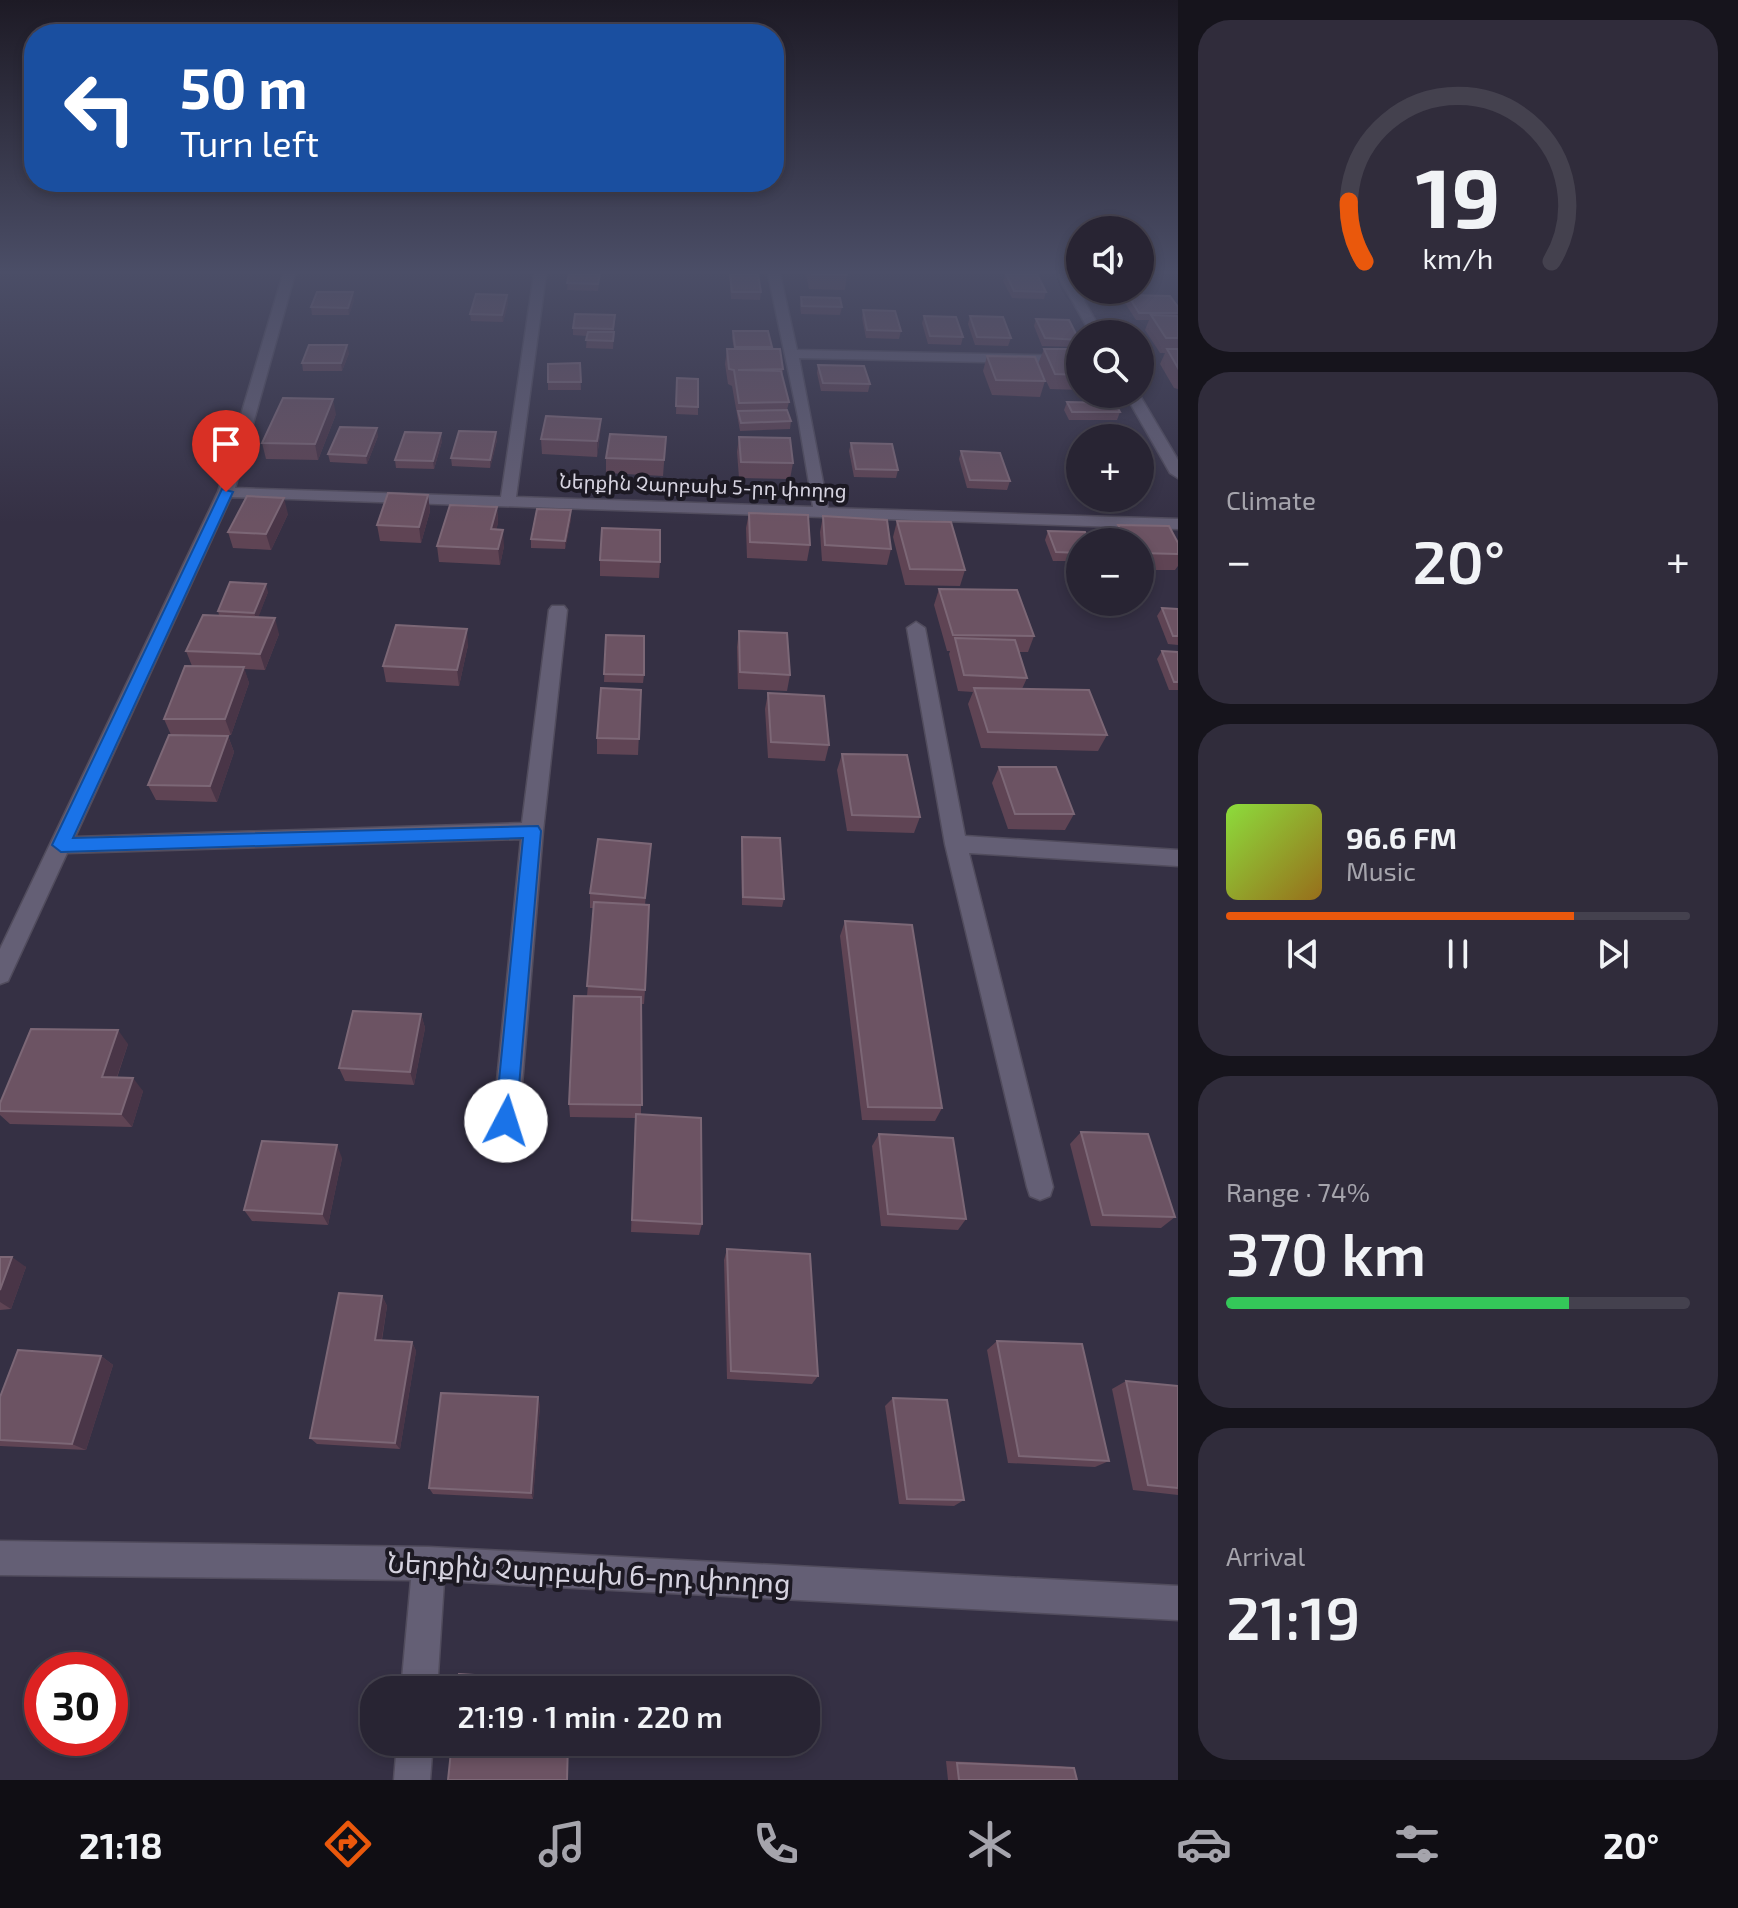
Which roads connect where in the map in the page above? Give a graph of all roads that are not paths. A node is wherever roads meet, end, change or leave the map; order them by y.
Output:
1 (265, 357) edge
2 (528, 357) edge
3 (790, 357) edge
4 (938, 357) edge
5 (1066, 360) edge
6 (1140, 408) edge
7 (1178, 473) edge
8 (226, 492) junction
9 (508, 499) junction
10 (821, 510) junction
11 (1178, 524) edge
12 (558, 610) dead end
13 (916, 628) dead end
14 (532, 831) junction
15 (956, 844) junction
16 (61, 845) junction
17 (1178, 858) edge
18 (0, 974) edge
19 (506, 1121) dead end
20 (1040, 1187) dead end
21 (0, 1558) edge
22 (429, 1564) junction
23 (1178, 1603) edge
24 (420, 1676) edge
25 (414, 1756) edge
26 (412, 1780) edge

1 - 8 street
2 - 9 street
3 - 10 street
4 - 5 street
6 - 7 street
8 - 9 street, Ներքին Չարբախ 5-րդ փողոց
8 - 16 street
9 - 10 street, Ներքին Չարբախ 5-րդ փողոց
10 - 11 street, Ներքին Չարբախ 5-րդ փողոց
12 - 14 street
13 - 15 street
14 - 16 street
14 - 19 street
15 - 17 street
15 - 20 street
16 - 18 street
21 - 22 street, Ներքին Չարբախ 6-րդ փողոց
22 - 23 street, Ներքին Չարբախ 6-րդ փողոց
22 - 24 street
25 - 26 street

